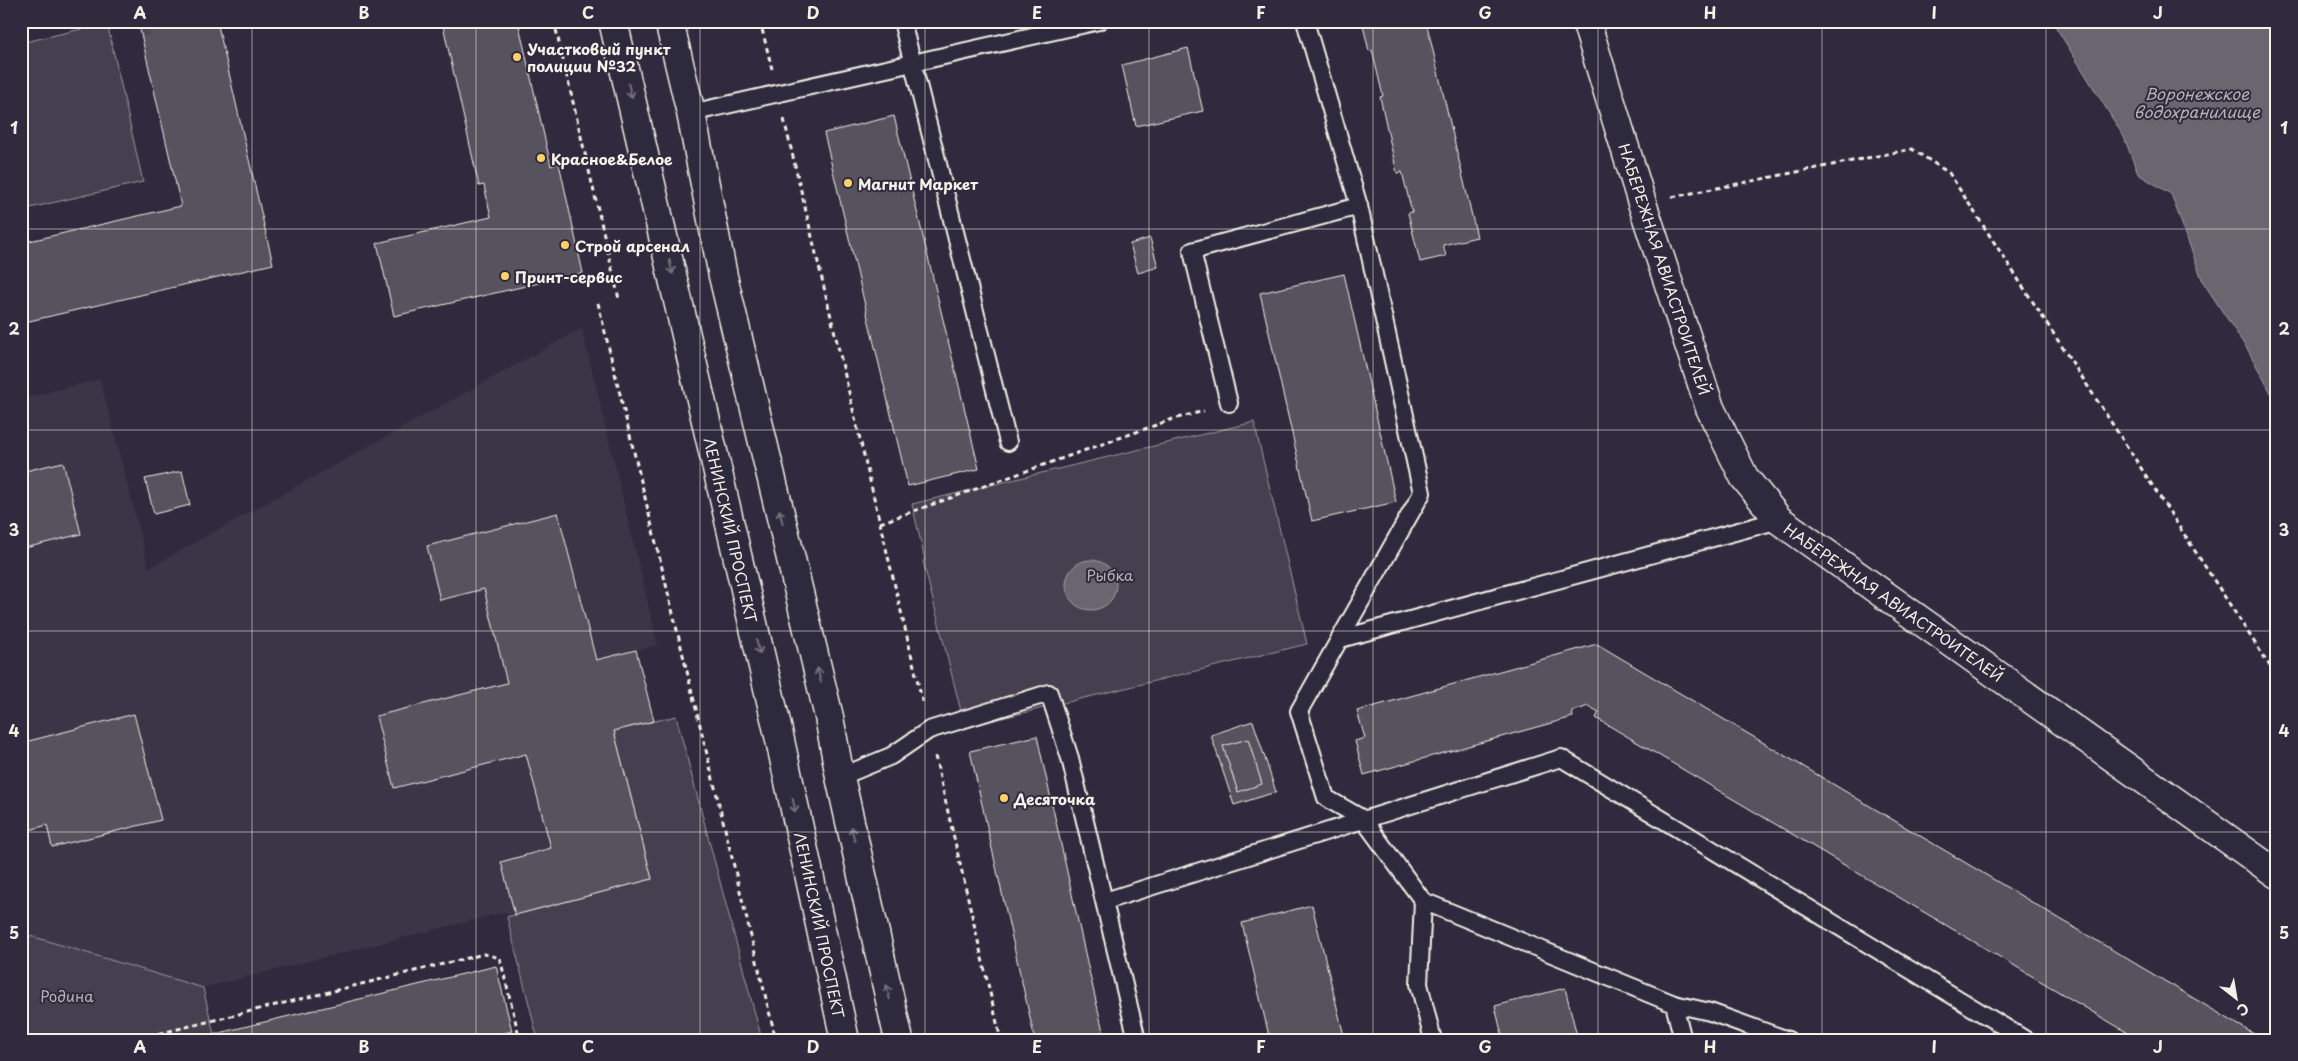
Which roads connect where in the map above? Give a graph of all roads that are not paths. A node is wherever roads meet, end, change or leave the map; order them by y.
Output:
1 (613, 21) edge
2 (669, 21) edge
3 (902, 21) edge
4 (1099, 21) edge
5 (1305, 21) edge
6 (1586, 21) edge
7 (1068, 25) edge
8 (912, 64) junction
9 (691, 113) junction
10 (1359, 206) junction
11 (1229, 404) road end
12 (1008, 442) dead end
13 (1780, 520) junction
14 (1340, 639) junction
15 (840, 777) junction
16 (1363, 819) junction
17 (2277, 874) edge
18 (1104, 901) junction
19 (1423, 901) junction
20 (1674, 1004) junction
21 (845, 1040) edge
22 (899, 1040) edge
23 (1137, 1040) edge
24 (1433, 1040) edge
25 (1683, 1040) edge
26 (1788, 1040) edge
27 (2026, 1040) edge

1 -> 21 main road, ЛЕНИНСКИЙ ПРОСПЕКТ
2 - 9 main road
3 - 8 lane
4 - 7 lane
5 - 10 lane
6 - 13 main road, НАБЕРЕЖНАЯ АВИАСТРОИТЕЛЕЙ
7 - 8 lane
8 - 9 lane
8 - 12 lane
15 -> 9 main road
10 - 11 lane
10 - 14 lane
13 - 14 lane
13 - 17 main road, НАБЕРЕЖНАЯ АВИАСТРОИТЕЛЕЙ
14 - 16 lane
15 - 18 lane
22 -> 15 main road
16 - 18 lane
16 - 19 lane
16 - 27 lane
18 - 23 lane
19 - 20 lane
19 - 24 lane
20 - 25 lane
20 - 26 lane

